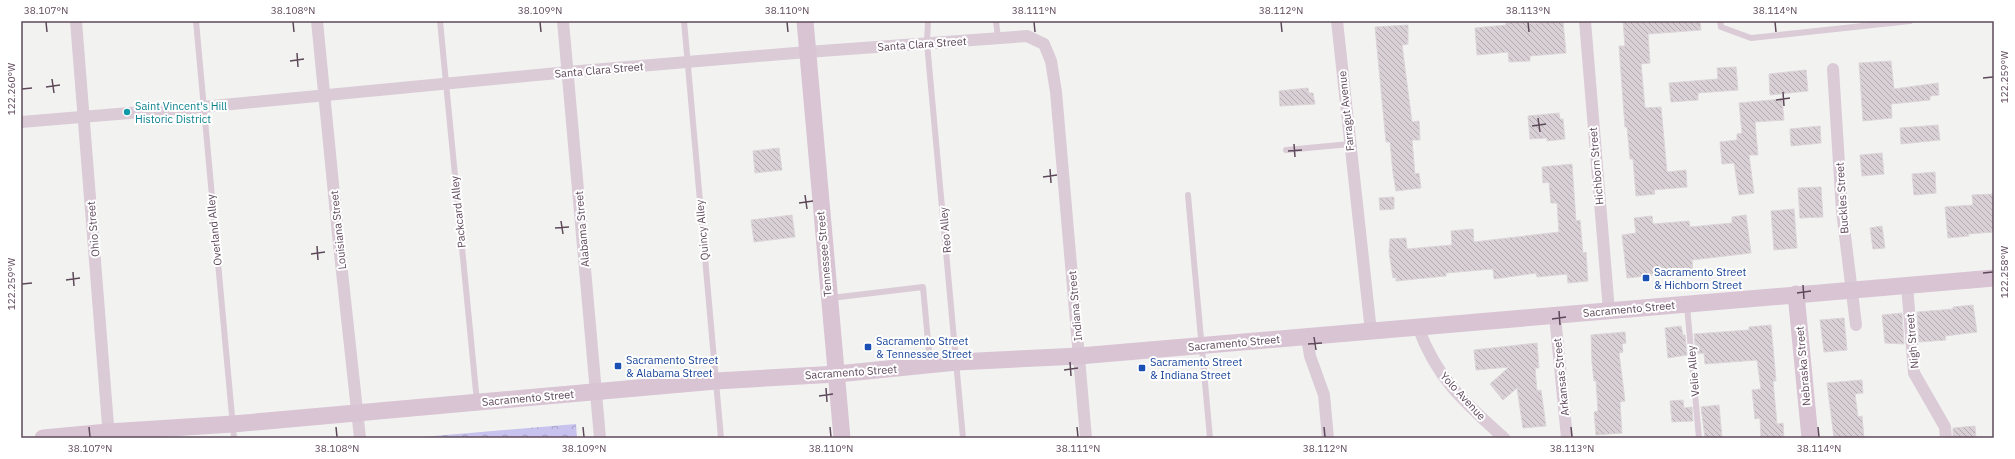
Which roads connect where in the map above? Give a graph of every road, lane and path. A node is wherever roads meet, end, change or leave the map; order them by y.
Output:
1 (76, 21) edge
2 (196, 21) edge
3 (317, 21) edge
4 (440, 21) edge
5 (563, 21) edge
6 (684, 21) edge
7 (805, 21) edge
8 (928, 21) edge
9 (996, 21) edge
10 (1337, 21) edge
11 (1585, 21) edge
12 (1720, 21) edge
13 (1910, 21) edge
14 (998, 38) junction
15 (927, 43) junction
16 (807, 52) junction
17 (688, 62) junction
18 (1833, 70) dead end
19 (568, 72) junction
20 (445, 84) junction
21 (324, 95) junction
22 (202, 107) junction
23 (84, 116) junction
24 (21, 122) edge
25 (1350, 144) junction
26 (1286, 150) dead end
27 (1063, 173) joint
28 (1188, 195) dead end
29 (1994, 278) edge
30 (1907, 285) junction
31 (1850, 290) junction
32 (1796, 294) junction
33 (828, 298) junction
34 (1687, 304) junction
35 (1609, 311) junction
36 (1555, 316) junction
37 (1856, 325) dead end
38 (1418, 327) junction
39 (1371, 332) junction
40 (1315, 336) junction
41 (1201, 346) junction
42 (1079, 356) junction
43 (957, 362) junction
44 (930, 365) junction
45 (837, 374) junction
46 (716, 380) junction
47 (597, 392) junction
48 (478, 402) junction
49 (358, 412) junction
50 (234, 431) edge
51 (109, 435) edge
52 (43, 438) edge
53 (360, 438) edge
54 (600, 438) edge
55 (721, 438) edge
56 (842, 438) edge
57 (963, 438) edge
58 (1086, 438) edge
59 (1210, 438) edge
60 (1328, 438) edge
61 (1504, 438) edge
62 (1567, 438) edge
63 (1699, 438) edge
64 (1810, 438) edge
65 (1946, 438) edge

1 - 23 street, Ohio Street
2 - 22 lane, Overland Alley
3 - 21 street, Louisiana Street
4 - 20 lane, Packcard Alley
5 - 19 street, Alabama Street
6 - 17 lane, Quincy Alley
7 - 16 main road, Tennessee Street
8 - 15 lane, Reo Alley
9 - 14 lane
10 - 25 street, Farragut Avenue
11 - 35 street, Hichborn Street
12 - 13 lane
14 - 15 street, Santa Clara Street
14 - 27 street, Santa Clara Street
15 - 16 street, Santa Clara Street
15 - 43 lane, Reo Alley
16 - 17 street, Santa Clara Street
16 - 33 main road, Tennessee Street
17 - 19 street, Santa Clara Street
17 - 46 lane, Quincy Alley
18 - 31 street, Buckles Street
19 - 20 street, Santa Clara Street
19 - 47 street, Alabama Street
20 - 21 street, Santa Clara Street
20 - 48 lane, Packcard Alley
21 - 22 street, Santa Clara Street
21 - 49 street, Louisiana Street
22 - 23 street, Santa Clara Street
22 - 50 lane, Overland Alley
23 - 24 street, Santa Clara Street
23 - 51 street, Ohio Street
25 - 26 lane
25 - 39 street, Farragut Avenue
27 - 42 street, Indiana Street
28 - 41 lane
29 - 30 main road, Sacramento Street
30 - 31 main road, Sacramento Street
30 - 65 street, Nigh Street
31 - 32 main road, Sacramento Street
31 - 37 street, Buckles Street
32 - 34 main road, Sacramento Street
32 - 64 main road, Nebraska Street
33 - 44 lane
33 - 45 main road, Tennessee Street
34 - 35 main road, Sacramento Street
34 - 63 lane, Velie Alley
35 - 36 main road, Sacramento Street
36 - 38 main road, Sacramento Street
36 - 62 street, Arkansas Street
38 - 39 main road, Sacramento Street
38 - 61 street, Yolo Avenue
39 - 40 main road, Sacramento Street
40 - 41 main road, Sacramento Street
40 - 60 street
41 - 42 main road, Sacramento Street
41 - 59 lane
42 - 43 main road, Sacramento Street
42 - 58 street, Indiana Street
43 - 44 main road, Sacramento Street
43 - 57 lane, Reo Alley
44 - 45 main road, Sacramento Street
45 - 46 main road, Sacramento Street
45 - 56 main road, Tennessee Street
46 - 47 main road, Sacramento Street
46 - 55 lane, Quincy Alley
47 - 48 main road, Sacramento Street
47 - 54 street, Alabama Street
48 - 49 main road, Sacramento Street
49 - 50 main road, Sacramento Street
49 - 53 street, Louisiana Street
50 - 51 main road, Sacramento Street
51 - 52 main road, Sacramento Street

